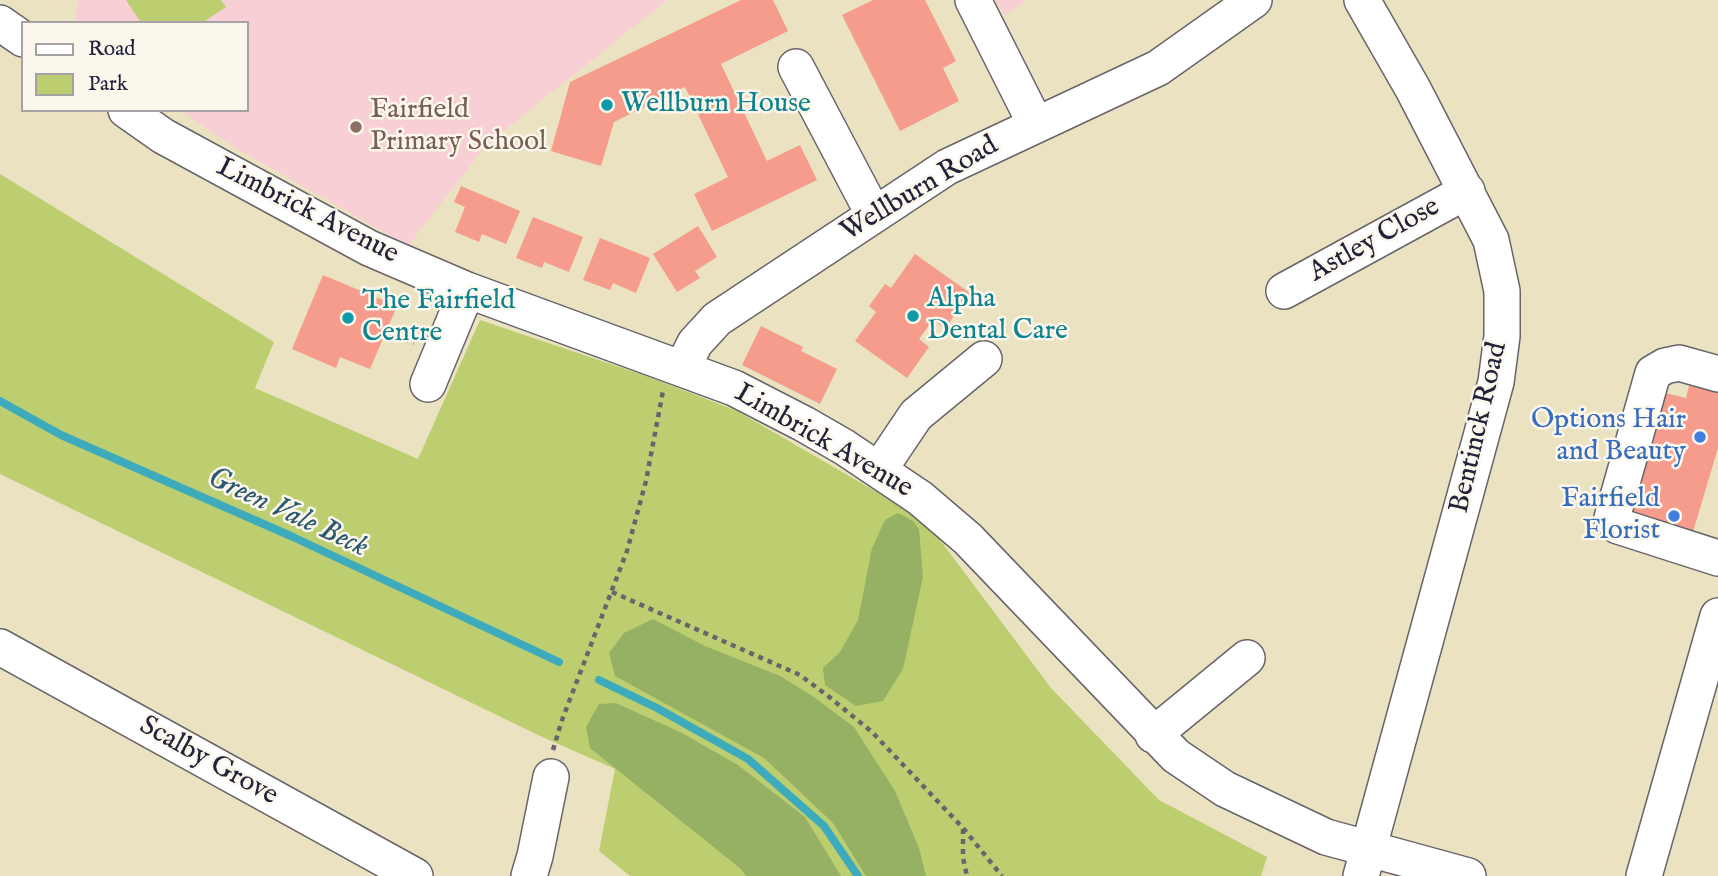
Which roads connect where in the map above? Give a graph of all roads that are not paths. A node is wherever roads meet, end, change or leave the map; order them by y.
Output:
1 (973, 0) edge
2 (1254, 0) edge
3 (1362, 0) edge
4 (0, 23) edge
5 (21, 38) edge
6 (796, 67) dead end
7 (128, 112) edge
8 (1036, 125) junction
9 (1467, 191) junction
10 (874, 215) junction
11 (467, 290) junction
12 (1283, 292) dead end
13 (985, 359) dead end
14 (675, 366) junction
15 (1718, 373) edge
16 (428, 384) dead end
17 (879, 470) junction
18 (1718, 558) edge
19 (1718, 616) edge
20 (0, 647) edge
21 (1247, 658) dead end
22 (1153, 735) junction
23 (551, 777) road end
24 (1365, 862) edge
25 (415, 876) edge
26 (529, 876) edge
27 (1468, 876) edge
28 (1644, 876) edge

1 - 8 street
2 - 8 street, Wellburn Road
3 - 9 street, Bentinck Road
4 - 5 street
6 - 10 street
7 - 11 street, Limbrick Avenue
8 - 10 street, Wellburn Road
9 - 12 street, Astley Close
9 - 24 street, Bentinck Road
10 - 14 street, Wellburn Road
11 - 14 street, Limbrick Avenue
11 - 16 street
13 - 17 street
14 - 17 street, Limbrick Avenue
15 - 18 street
17 - 22 street, Limbrick Avenue
19 - 28 street
20 - 25 street, Scalby Grove
21 - 22 street
22 - 24 street, Limbrick Avenue
23 - 26 street
24 - 27 street, Limbrick Avenue

